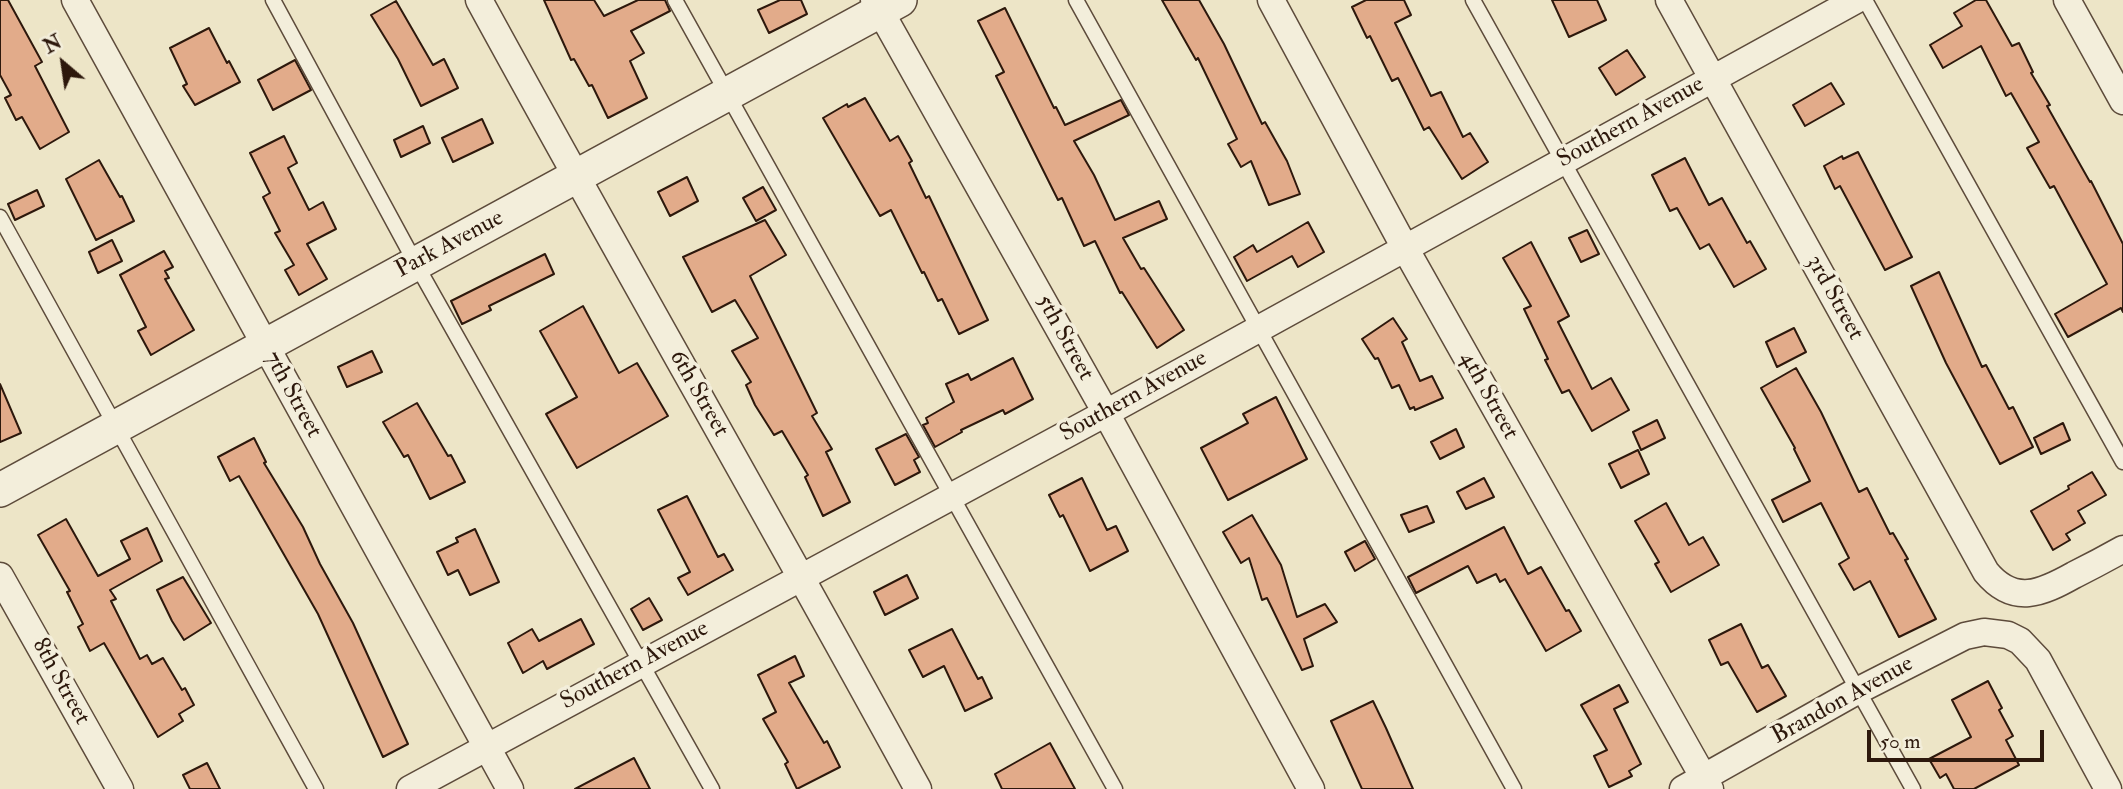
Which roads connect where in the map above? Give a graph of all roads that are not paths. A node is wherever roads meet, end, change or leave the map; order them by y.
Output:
1 (75, 0) edge
2 (272, 0) edge
3 (479, 0) edge
4 (675, 0) edge
5 (1076, 0) edge
6 (1271, 0) edge
7 (1473, 0) edge
8 (1669, 0) edge
9 (1856, 0) edge
10 (1865, 0) edge
11 (2067, 0) edge
12 (885, 4) edge
13 (1712, 78) junction
14 (727, 95) junction
15 (2123, 101) edge
16 (1562, 161) junction
17 (576, 178) junction
18 (0, 217) edge
19 (1405, 248) junction
20 (416, 264) junction
21 (1258, 328) junction
22 (264, 345) junction
23 (1106, 412) junction
24 (115, 426) junction
25 (2123, 462) edge
26 (0, 490) edge
27 (950, 496) junction
28 (2123, 550) edge
29 (0, 576) edge
30 (801, 576) junction
31 (642, 662) junction
32 (1857, 691) junction
33 (486, 746) junction
34 (1699, 785) edge
35 (120, 789) edge
36 (316, 789) edge
37 (410, 789) edge
38 (510, 789) edge
39 (712, 789) edge
40 (918, 789) edge
41 (1115, 789) edge
42 (1311, 789) edge
43 (1514, 789) edge
44 (1913, 789) edge
45 (2108, 789) edge

1 - 22 street, 7th Street
2 - 20 lane
3 - 17 street, 6th Street
4 - 14 lane
5 - 21 lane
6 - 19 street, 4th Street
7 - 16 lane
8 - 13 street, 3rd Street
9 - 13 street, Southern Avenue
10 - 25 lane
11 - 15 street
12 - 14 street, Park Avenue
12 - 23 street, 5th Street
13 - 16 street, Southern Avenue
13 - 28 street, 3rd Street
14 - 17 street, Park Avenue
14 - 27 lane
16 - 19 street, Southern Avenue
16 - 32 lane
17 - 20 street, Park Avenue
17 - 30 street, 6th Street
18 - 24 lane
19 - 21 street, Southern Avenue
19 - 34 street, 4th Street
20 - 22 street, Park Avenue
20 - 31 lane
21 - 23 street, Southern Avenue
21 - 43 lane
22 - 24 street, Park Avenue
22 - 33 street, 7th Street
23 - 27 street, Southern Avenue
23 - 42 street, 5th Street
24 - 26 street, Park Avenue
24 - 36 lane
27 - 30 street, Southern Avenue
27 - 41 lane
29 - 35 street, 8th Street
30 - 31 street, Southern Avenue
30 - 40 street, 6th Street
31 - 33 street, Southern Avenue
31 - 39 lane
32 - 34 street, Brandon Avenue
32 - 44 lane
32 - 45 street, Brandon Avenue
33 - 37 street, Southern Avenue
33 - 38 street, 7th Street

